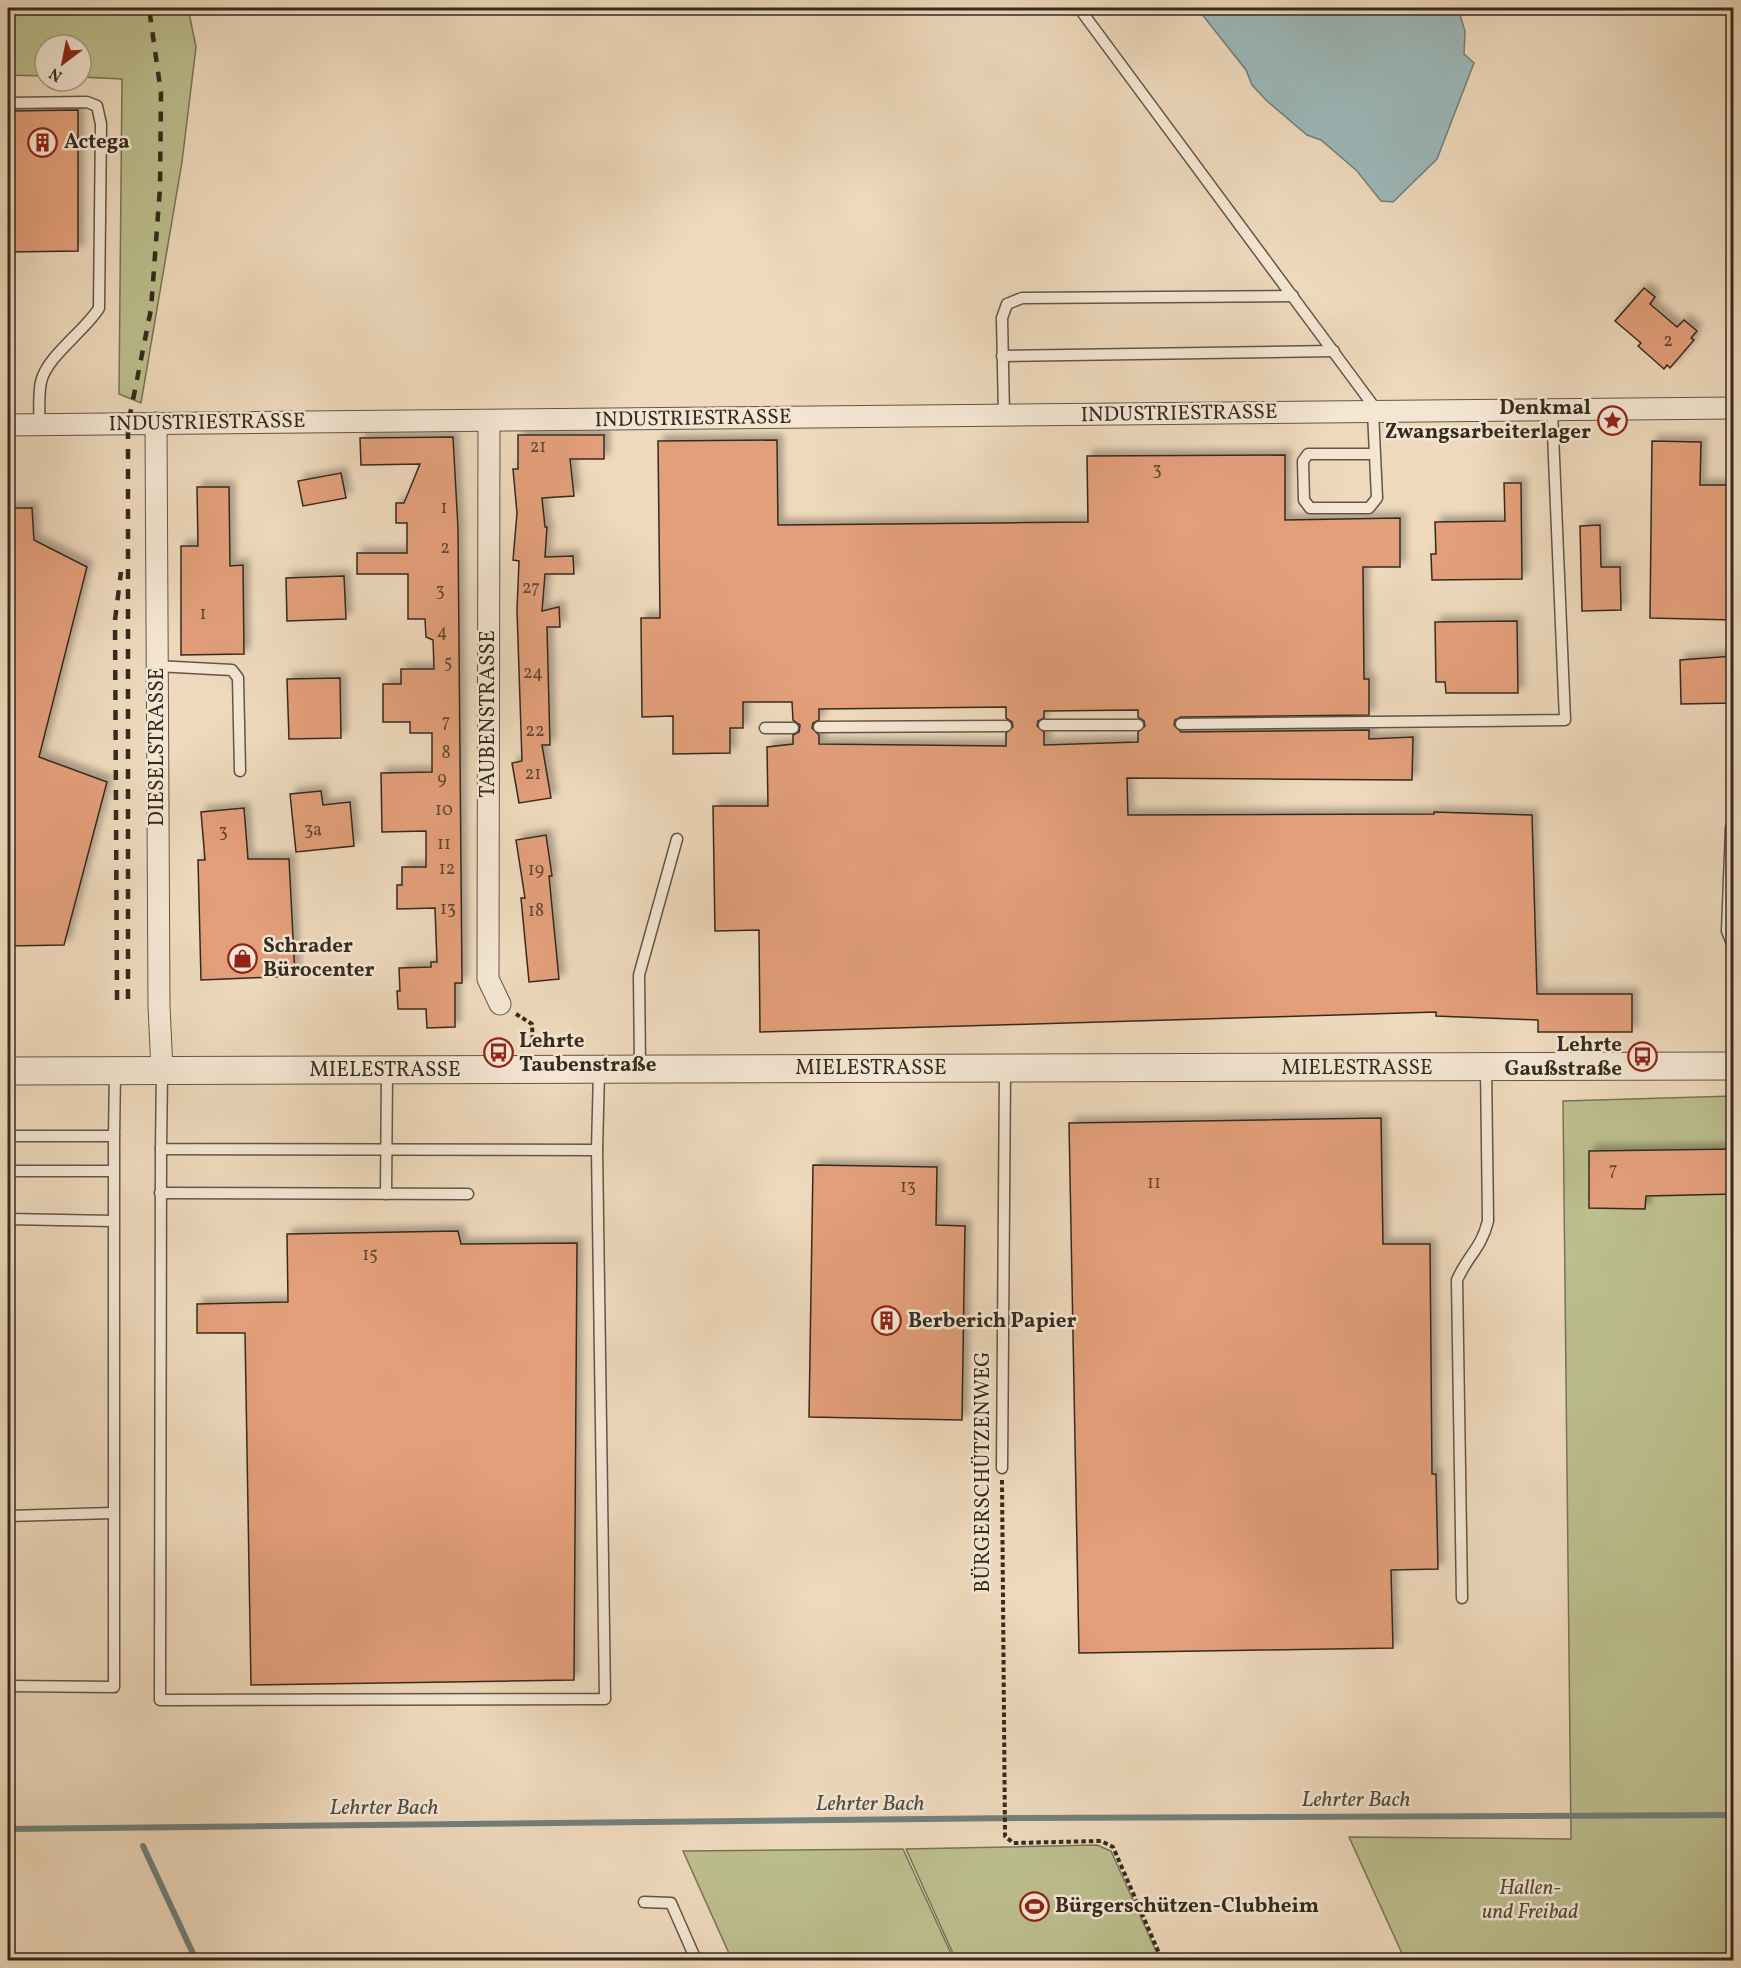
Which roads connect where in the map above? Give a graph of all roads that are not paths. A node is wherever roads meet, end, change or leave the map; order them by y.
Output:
1 (1079, 8) edge
2 (8, 103) edge
3 (1293, 296) junction
4 (1334, 351) junction
5 (1002, 356) junction
6 (1734, 408) edge
7 (1552, 410) junction
8 (1376, 412) junction
9 (1004, 416) junction
10 (489, 421) junction
11 (156, 423) junction
12 (8, 425) edge
13 (39, 425) junction
14 (1375, 454) junction
15 (156, 666) junction
16 (1138, 724) dead end
17 (1181, 724) dead end
18 (1044, 725) dead end
19 (1006, 726) dead end
20 (765, 728) dead end
21 (793, 728) dead end
22 (819, 728) dead end
23 (240, 771) dead end
24 (1734, 827) edge
25 (677, 838) dead end
26 (1734, 949) edge
27 (500, 1004) road end
28 (1734, 1066) edge
29 (1005, 1067) junction
30 (1486, 1068) junction
31 (387, 1069) junction
32 (640, 1069) junction
33 (599, 1070) junction
34 (8, 1071) edge
35 (115, 1071) junction
36 (162, 1071) junction
37 (8, 1136) edge
38 (114, 1136) junction
39 (161, 1149) junction
40 (387, 1149) junction
41 (597, 1150) junction
42 (8, 1171) edge
43 (113, 1171) junction
44 (160, 1193) junction
45 (387, 1194) junction
46 (468, 1194) dead end
47 (8, 1219) edge
48 (113, 1221) junction
49 (1002, 1468) road end
50 (112, 1513) junction
51 (8, 1516) edge
52 (1462, 1598) dead end
53 (8, 1686) edge
54 (644, 1902) dead end
55 (696, 1960) edge

1 - 3 lane
2 - 13 lane
3 - 4 lane
3 - 5 lane
4 - 5 lane
4 - 8 lane
5 - 9 lane
6 - 7 street, INDUSTRIESTRASSE
7 - 8 street, INDUSTRIESTRASSE
7 - 17 lane
8 - 9 street, INDUSTRIESTRASSE
8 - 14 lane
9 - 10 street, INDUSTRIESTRASSE
10 - 11 street, INDUSTRIESTRASSE
10 - 27 street, TAUBENSTRASSE
11 - 13 street, INDUSTRIESTRASSE
11 - 15 street, DIESELSTRASSE
12 - 13 street, INDUSTRIESTRASSE
14 - 14 lane
15 - 23 lane
15 - 36 street, DIESELSTRASSE
16 - 18 lane
19 - 22 lane
20 - 21 lane
24 - 26 lane
25 - 32 lane
28 - 30 street, MIELESTRASSE
29 - 30 street, MIELESTRASSE
29 - 32 street, MIELESTRASSE
29 - 49 lane, BÜRGERSCHÜTZENWEG
30 - 52 lane
31 - 33 street, MIELESTRASSE
31 - 36 street, MIELESTRASSE
31 - 40 lane
32 - 33 street, MIELESTRASSE
33 - 41 lane
34 - 35 street, MIELESTRASSE
35 - 36 street, MIELESTRASSE
35 - 38 lane
36 - 39 lane
37 - 38 lane
38 - 43 lane
39 - 40 lane
39 - 44 lane
40 - 41 lane
40 - 45 lane
41 - 44 lane
42 - 43 lane
43 - 48 lane
44 - 45 lane
45 - 46 lane
47 - 48 lane
48 - 50 lane
50 - 51 lane
50 - 53 lane
54 - 55 lane

